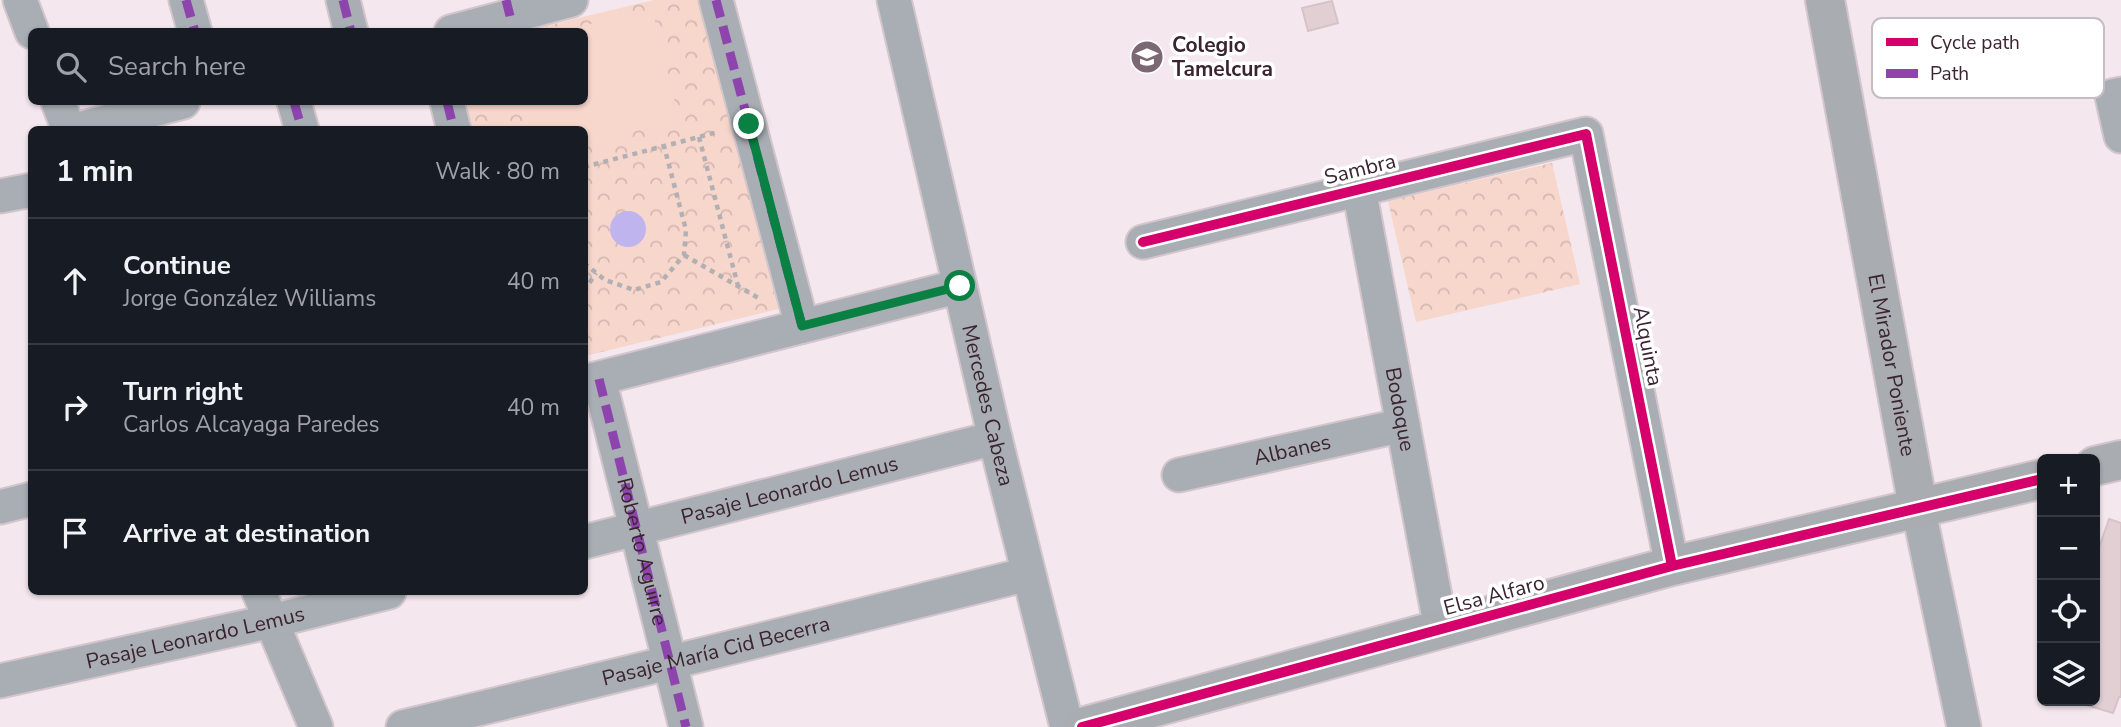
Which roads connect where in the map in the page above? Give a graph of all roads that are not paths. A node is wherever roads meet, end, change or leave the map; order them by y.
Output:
1 (186, 0) edge
2 (343, 0) edge
3 (571, 0) edge
4 (716, 0) edge
5 (894, 0) edge
6 (1825, 0) edge
7 (508, 8) edge
8 (194, 28) edge
9 (350, 28) edge
10 (460, 28) edge
11 (2121, 94) edge
12 (59, 105) edge
13 (171, 105) edge
14 (295, 105) edge
15 (448, 105) edge
16 (67, 126) edge
17 (90, 126) edge
18 (301, 126) edge
19 (453, 126) edge
20 (1586, 134) joint
21 (2121, 136) edge
22 (1359, 189) junction
23 (28, 191) edge
24 (0, 195) edge
25 (1143, 242) dead end
26 (960, 286) junction
27 (802, 326) junction
28 (592, 380) edge
29 (1404, 425) junction
30 (995, 438) junction
31 (2121, 460) edge
32 (2100, 465) edge
33 (1179, 475) dead end
34 (2037, 480) edge
35 (28, 500) edge
36 (0, 507) edge
37 (1918, 508) junction
38 (637, 528) junction
39 (588, 541) edge
40 (1672, 566) junction
41 (1028, 574) junction
42 (363, 595) edge
43 (266, 606) edge
44 (1441, 629) junction
45 (668, 663) junction
46 (0, 681) edge
47 (316, 727) edge
48 (403, 727) edge
49 (685, 727) edge
50 (1067, 727) edge
51 (1082, 727) edge
52 (1964, 727) edge

1 - 8 street
2 - 9 street
3 - 7 street
4 - 27 street
5 - 26 street, Mercedes Cabeza
6 - 37 street, El Mirador Poniente
7 - 10 street
11 - 21 street
12 - 16 street
13 - 17 street
14 - 18 street
15 - 19 street
20 - 22 street, Sambra
20 - 40 street, Alquinta
22 - 25 street, Sambra
22 - 29 street, Bodoque
23 - 24 street
26 - 27 street
26 - 30 street, Mercedes Cabeza
27 - 28 street
28 - 38 street, Roberto Aguirre
29 - 33 street, Albanes
29 - 44 street, Bodoque
30 - 38 street, Pasaje Leonardo Lemus
30 - 41 street, Mercedes Cabeza
31 - 32 street
34 - 37 street, Elsa Alfaro
35 - 36 street
37 - 40 street, Elsa Alfaro
37 - 52 street, El Mirador Poniente
38 - 39 street, Pasaje Leonardo Lemus
38 - 45 street, Roberto Aguirre
40 - 44 street, Elsa Alfaro
41 - 45 street, Pasaje María Cid Becerra
41 - 50 street, Mercedes Cabeza
42 - 43 street, Pasaje Leonardo Lemus
43 - 46 street, Pasaje Leonardo Lemus
43 - 47 street
44 - 51 street, Elsa Alfaro
45 - 48 street, Pasaje María Cid Becerra
45 - 49 street, Roberto Aguirre

